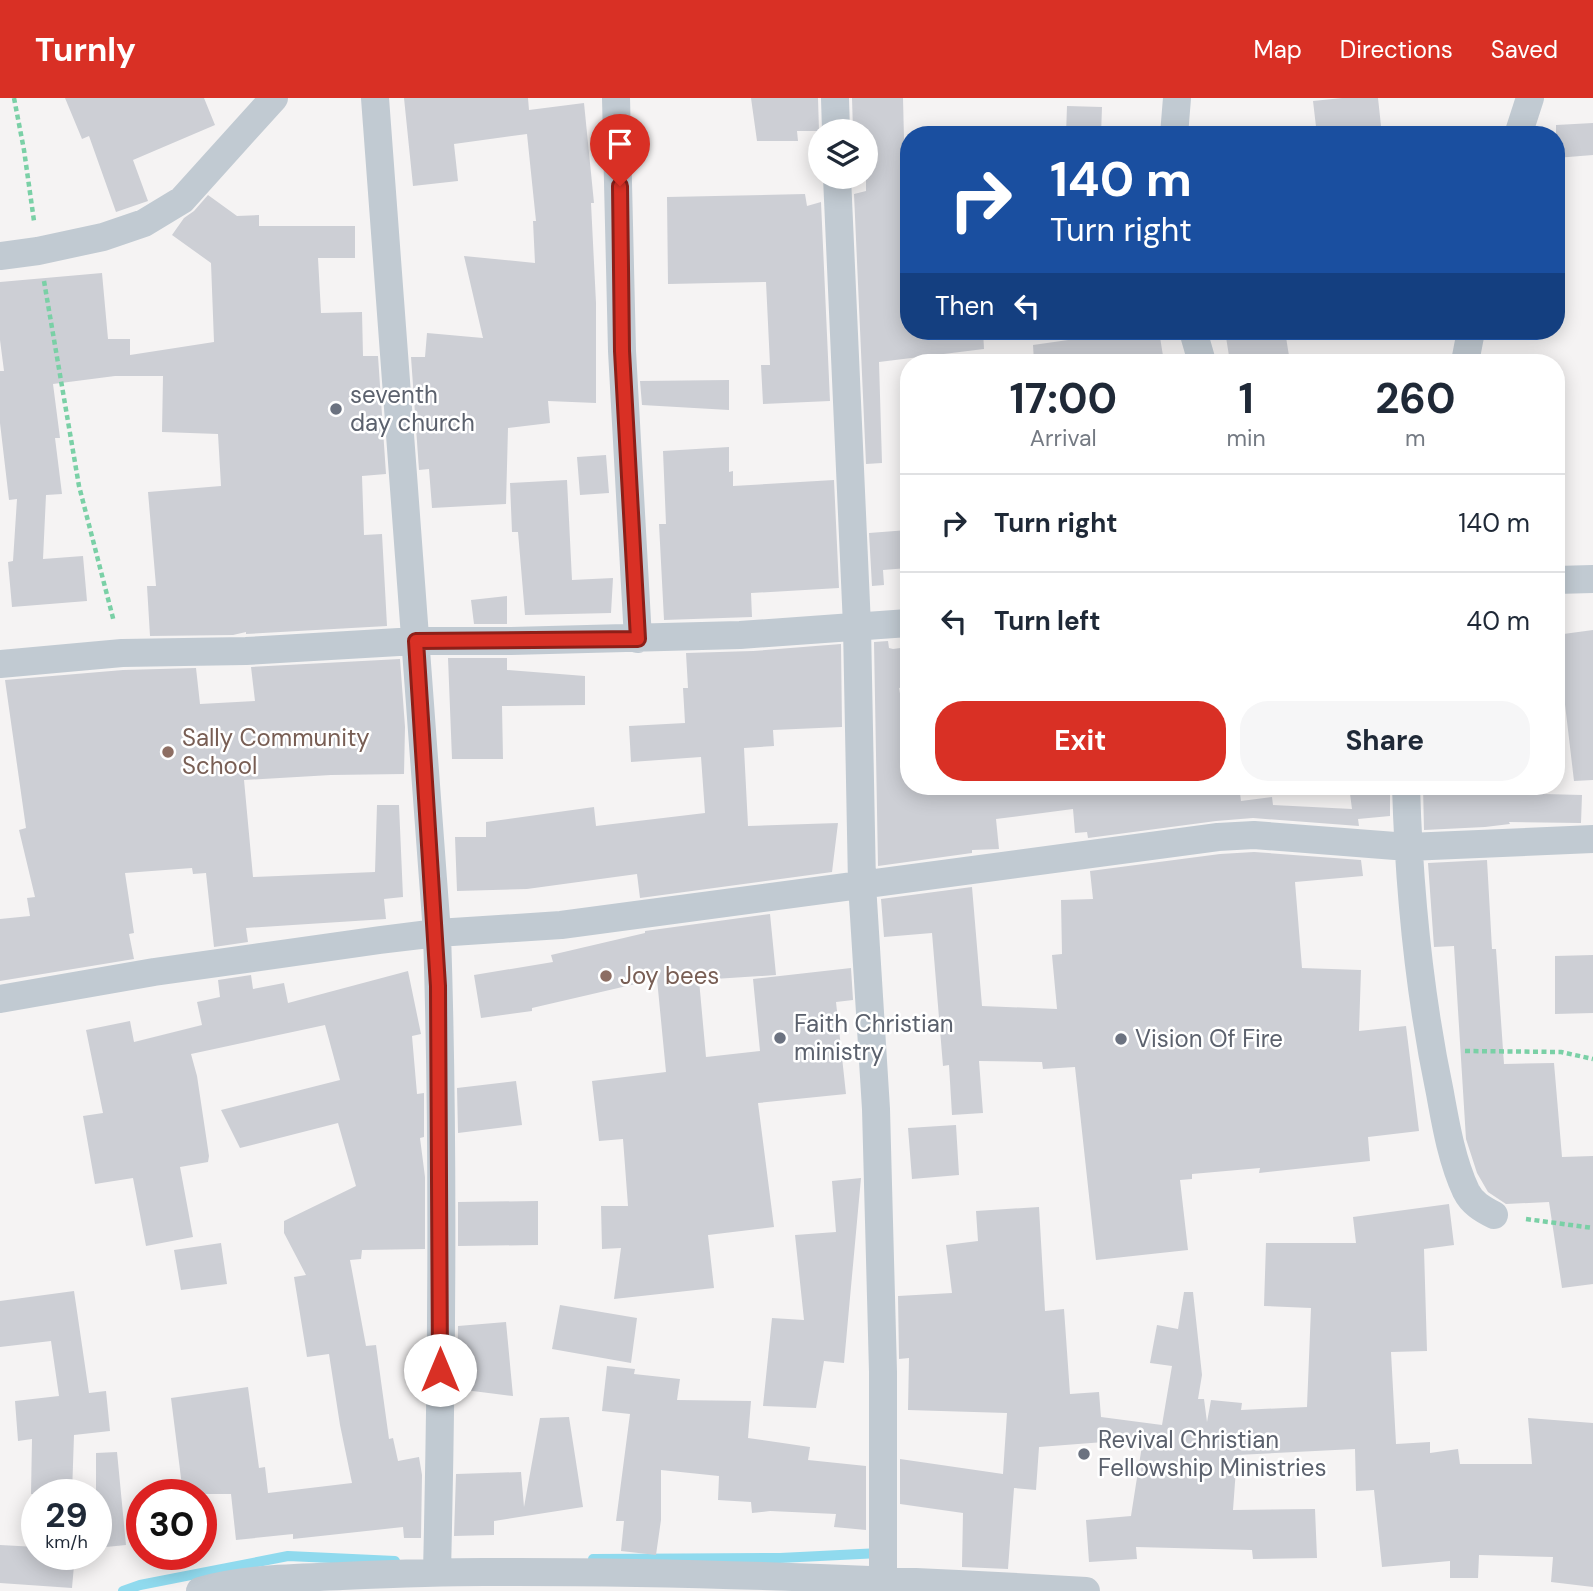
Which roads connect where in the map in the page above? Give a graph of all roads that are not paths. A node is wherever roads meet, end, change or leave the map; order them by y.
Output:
1 (274, 98) edge
2 (375, 98) edge
3 (616, 98) edge
4 (835, 98) edge
5 (1177, 98) edge
6 (1530, 98) edge
7 (836, 119) edge
8 (1175, 126) edge
9 (1521, 126) edge
10 (838, 189) edge
11 (0, 256) edge
12 (1593, 579) edge
13 (1565, 580) edge
14 (900, 623) edge
15 (857, 626) junction
16 (638, 639) junction
17 (416, 641) junction
18 (0, 664) edge
19 (1406, 795) edge
20 (1593, 839) edge
21 (1408, 847) junction
22 (862, 884) junction
23 (437, 933) junction
24 (0, 999) edge
25 (1494, 1215) road end
26 (437, 1572) junction
27 (883, 1578) junction
28 (217, 1589) edge
29 (1086, 1591) edge

1 - 11 street
2 - 17 street
3 - 16 street
4 - 7 street
5 - 8 street
6 - 9 street
10 - 15 street
12 - 13 street
14 - 15 street
15 - 16 street
15 - 22 street
16 - 17 street
17 - 18 street
17 - 23 street
19 - 21 street
20 - 21 street
21 - 22 street
21 - 25 street
22 - 23 street
22 - 27 street
23 - 24 street
23 - 26 street
26 - 27 street
26 - 28 street
27 - 29 street

